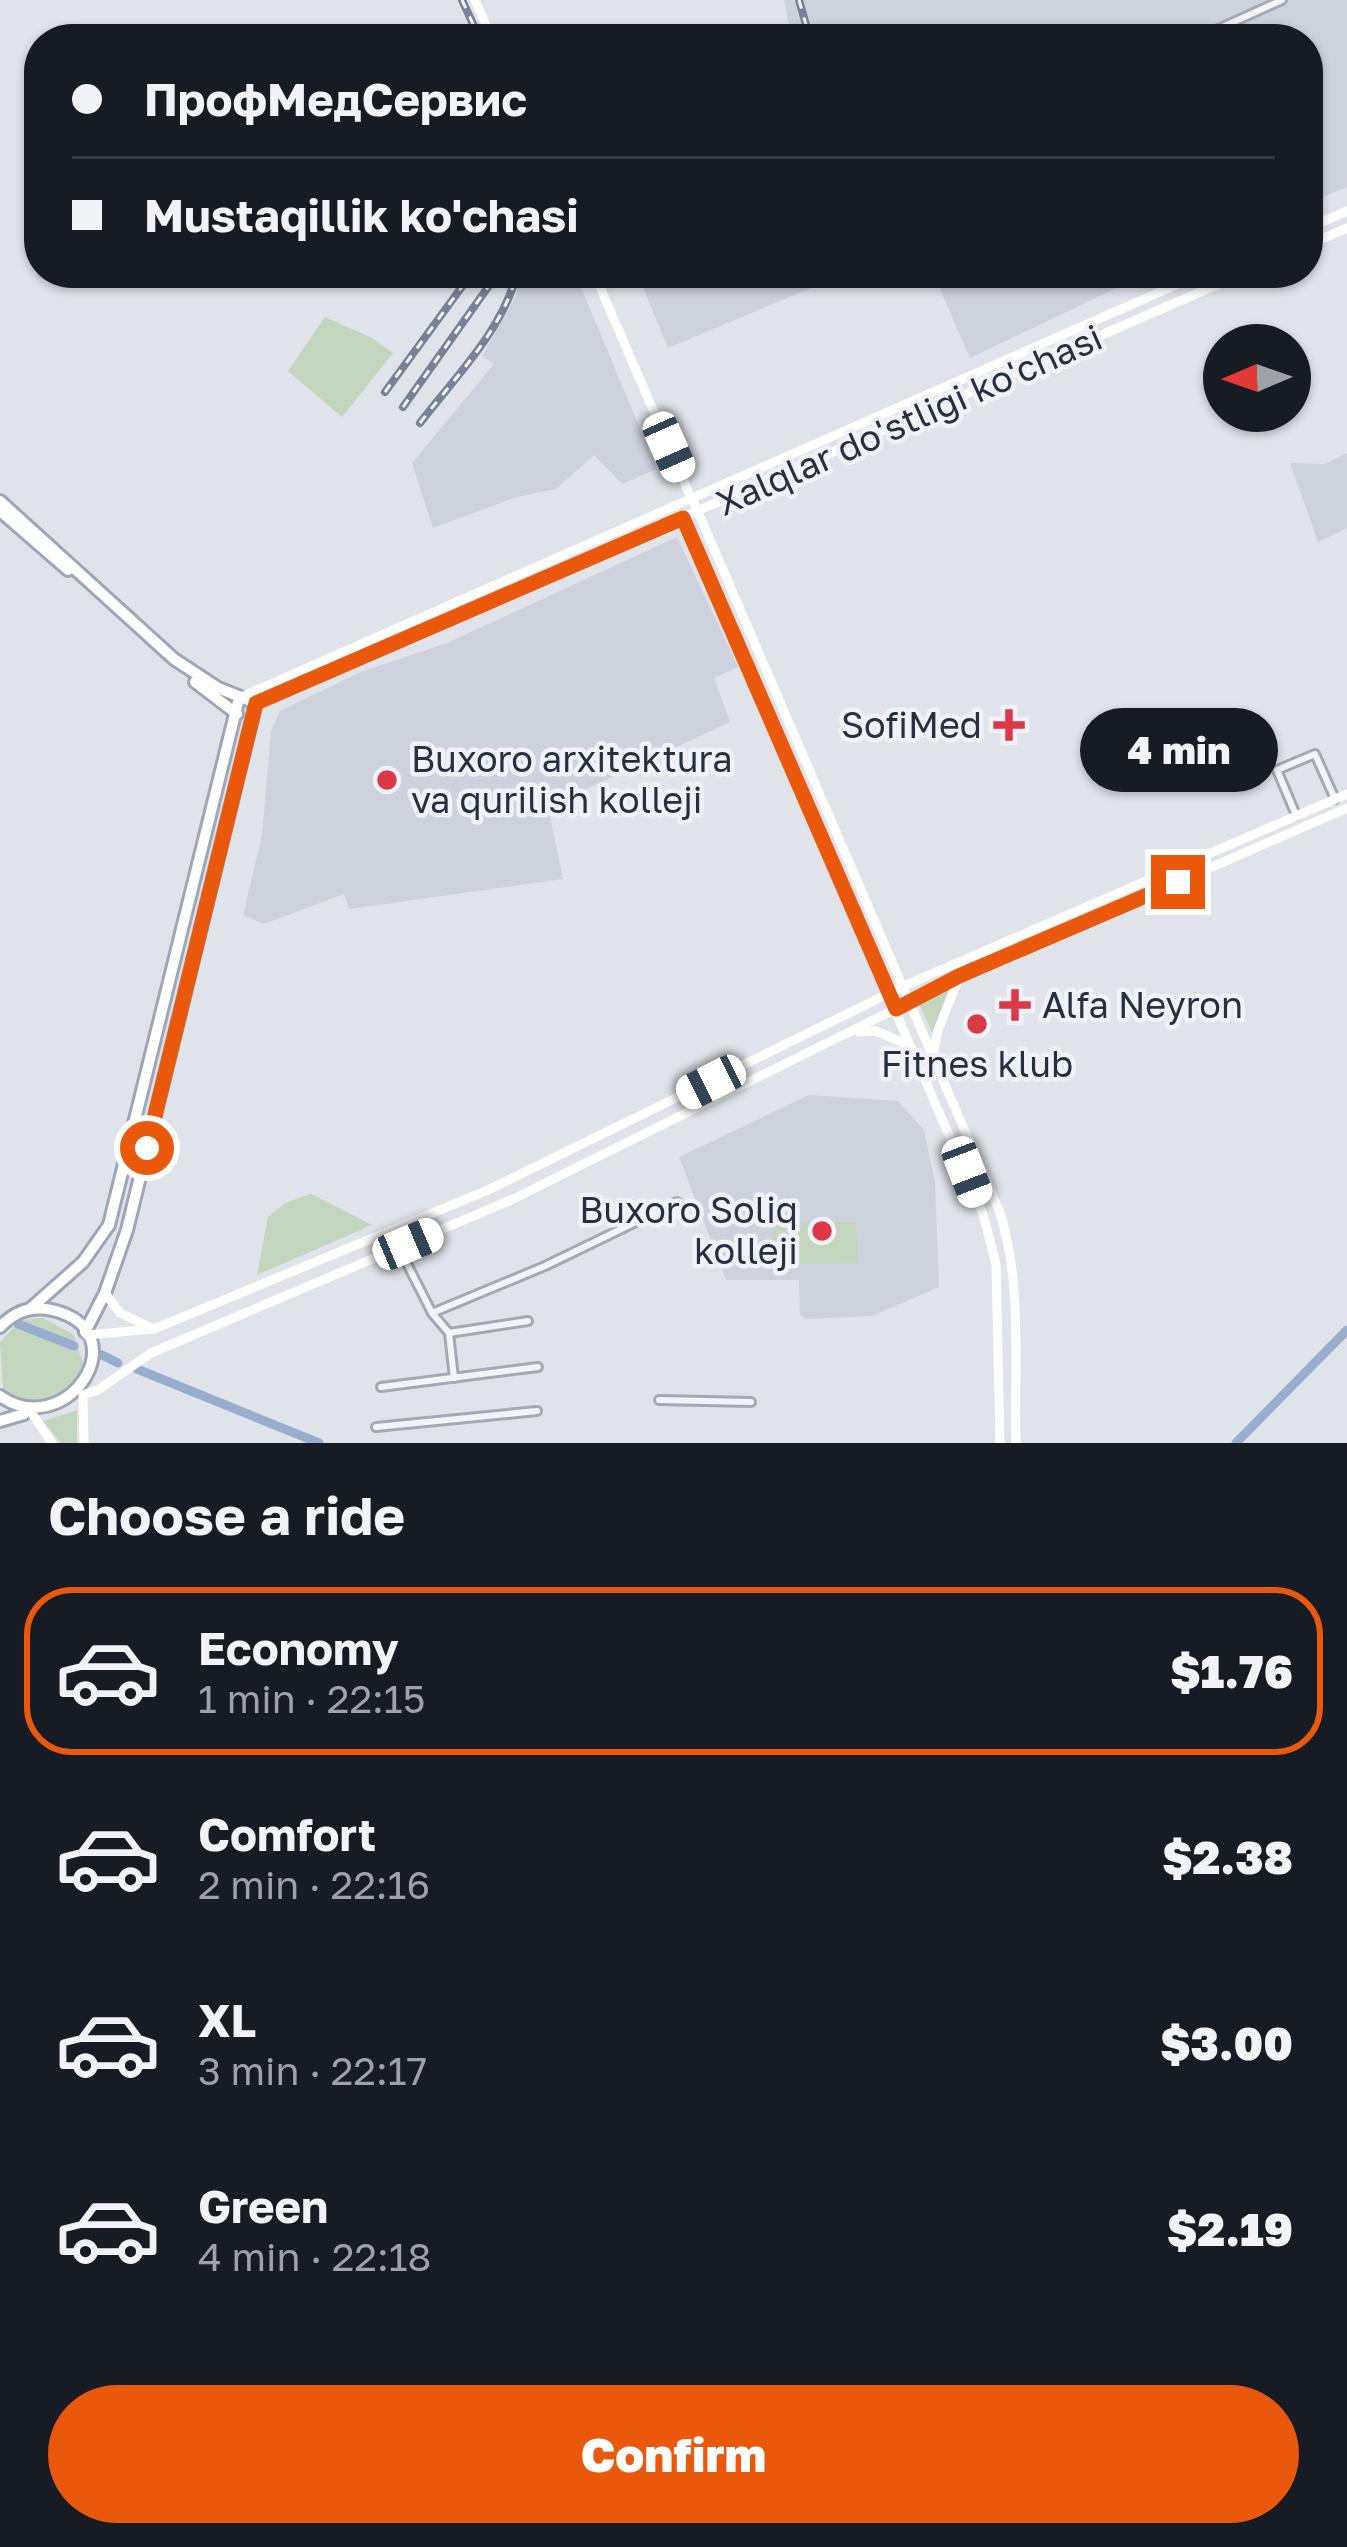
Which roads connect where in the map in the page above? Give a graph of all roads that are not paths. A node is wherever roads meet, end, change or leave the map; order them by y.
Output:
1 (1282, 0) edge
2 (1229, 24) edge
3 (601, 288) edge
4 (1169, 288) edge
5 (1210, 288) edge
6 (692, 498) junction
7 (0, 501) edge
8 (676, 505) junction
9 (0, 511) edge
10 (698, 511) junction
11 (683, 518) junction
12 (239, 698) junction
13 (256, 703) junction
14 (236, 713) junction
15 (252, 717) junction
16 (804, 760) junction
17 (791, 766) junction
18 (1347, 794) edge
19 (1335, 800) junction
20 (1347, 808) edge
21 (1296, 816) junction
22 (1214, 860) junction
23 (1049, 931) junction
24 (959, 976) junction
25 (904, 986) junction
26 (889, 993) junction
27 (910, 1001) junction
28 (896, 1009) junction
29 (848, 1034) junction
30 (912, 1046) junction
31 (934, 1057) junction
32 (141, 1102) junction
33 (157, 1107) junction
34 (606, 1134) junction
35 (613, 1150) junction
36 (677, 1202) dead end
37 (402, 1226) junction
38 (404, 1246) junction
39 (105, 1293) junction
40 (997, 1294) junction
41 (1013, 1294) junction
42 (30, 1309) junction
43 (432, 1313) junction
44 (528, 1322) dead end
45 (0, 1327) edge
46 (154, 1330) junction
47 (449, 1333) junction
48 (86, 1334) junction
49 (538, 1367) dead end
50 (454, 1378) junction
51 (381, 1387) dead end
52 (84, 1394) junction
53 (0, 1396) edge
54 (659, 1400) dead end
55 (752, 1402) dead end
56 (537, 1411) dead end
57 (28, 1414) junction
58 (0, 1421) edge
59 (376, 1427) dead end
60 (52, 1443) edge
61 (84, 1443) edge
62 (1000, 1443) edge
63 (1016, 1443) edge

1 - 2 street
3 - 6 main road
4 - 6 main road, Xalqlar do'stligi ko'chasi
5 - 10 main road, Xalqlar do'stligi ko'chasi
6 - 8 main road, Xalqlar do'stligi ko'chasi
6 - 10 main road
7 - 12 main road
8 - 11 main road
8 - 12 main road, Xalqlar do'stligi ko'chasi
9 - 14 main road
10 - 11 main road, Xalqlar do'stligi ko'chasi
10 - 16 main road
11 - 13 main road, Xalqlar do'stligi ko'chasi
11 - 17 main road
12 - 13 main road
12 - 14 main road
13 - 15 main road
14 - 15 main road
14 - 32 main road
15 - 33 main road
16 - 17 main road
16 - 25 main road
17 - 26 main road
18 - 19 main road
19 - 21 main road
19 - 21 street
20 - 22 main road
21 - 22 main road
22 - 23 main road
23 - 24 main road
23 - 25 main road
24 - 27 main road
24 - 31 main road
25 - 26 main road
25 - 27 main road
26 - 28 main road
26 - 34 main road
27 - 28 main road
27 - 31 main road
28 - 29 main road
28 - 30 main road
29 - 30 main road
29 - 35 main road
30 - 40 main road
31 - 41 main road
32 - 33 main road
32 - 42 main road
33 - 39 main road
34 - 35 main road
34 - 37 main road
35 - 38 main road
36 - 43 street
37 - 38 main road
37 - 46 main road
38 - 43 street
38 - 52 main road
39 - 46 main road
39 - 48 main road
40 - 41 main road
40 - 62 main road
41 - 63 main road
42 - 45 main road
42 - 48 main road
43 - 47 street
44 - 47 street
46 - 48 main road
47 - 50 street
48 - 52 main road
49 - 50 street
50 - 51 street
52 - 57 main road
52 - 61 main road
53 - 57 main road
54 - 55 street
56 - 59 street
57 - 58 main road
57 - 60 main road

